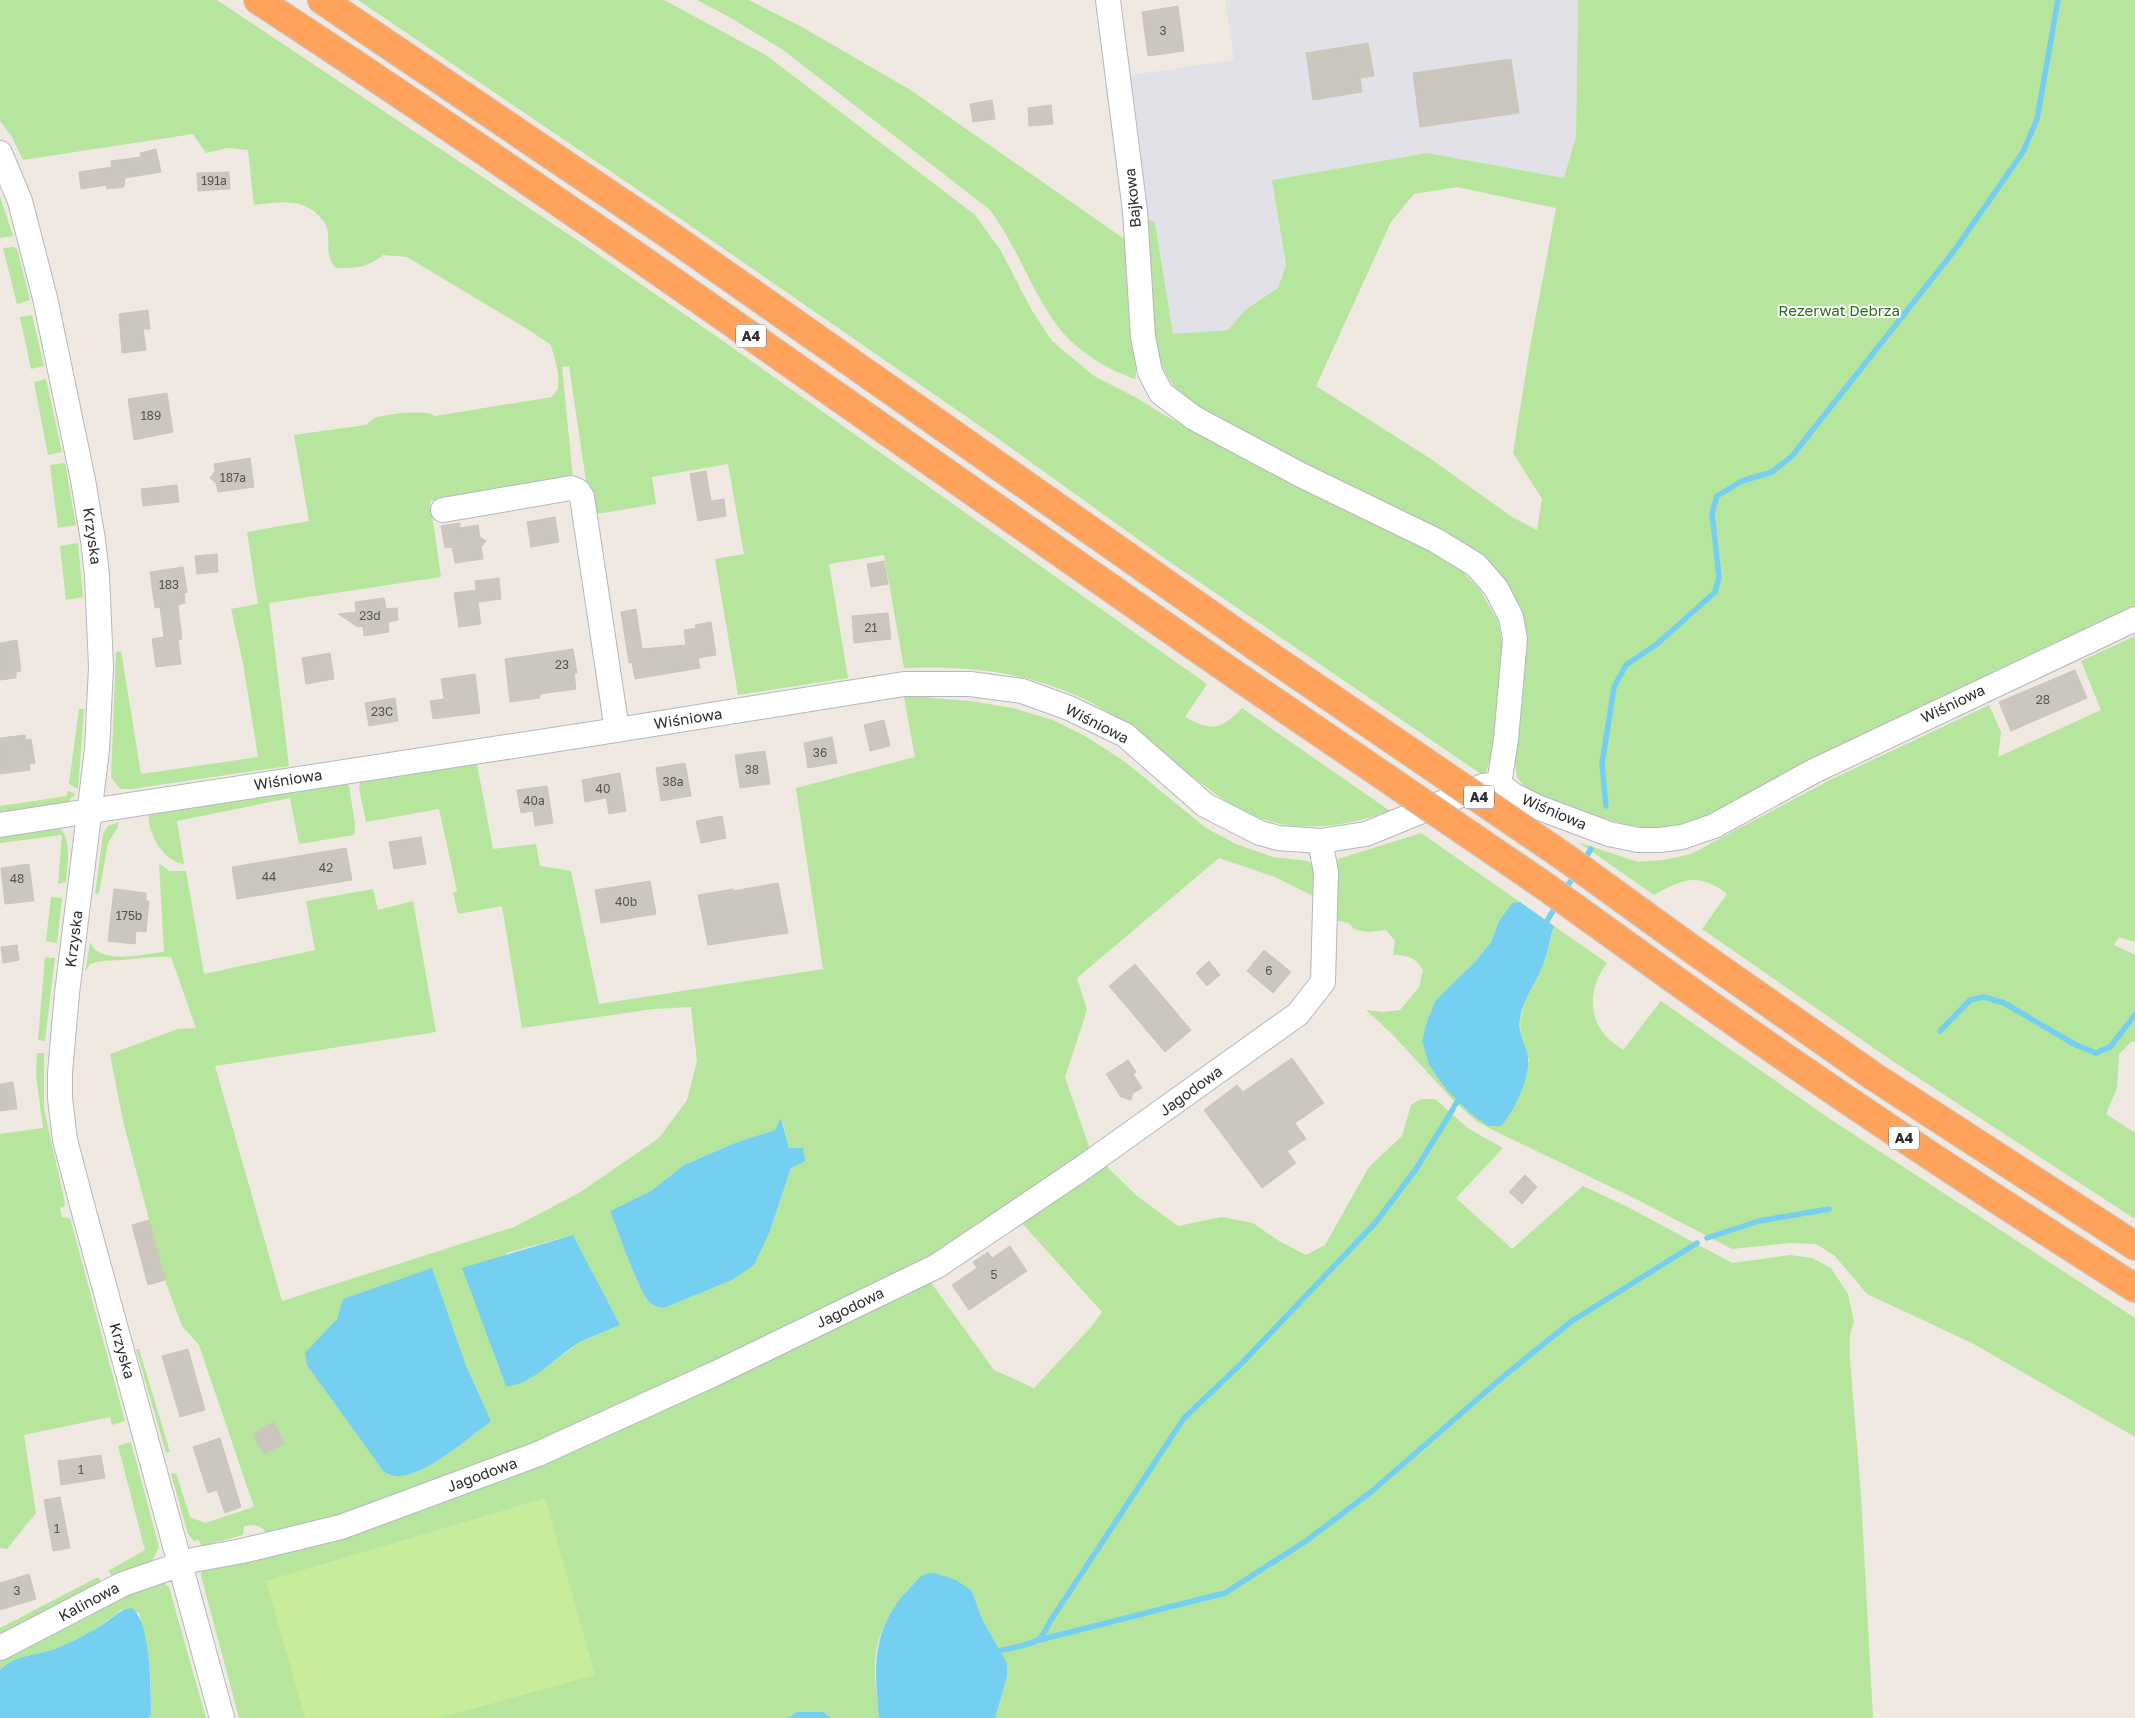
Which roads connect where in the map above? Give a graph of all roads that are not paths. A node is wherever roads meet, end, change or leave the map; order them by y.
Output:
1 (258, 0) edge
2 (322, 0) edge
3 (1108, 0) edge
4 (0, 153) edge
5 (443, 510) dead end
6 (2135, 619) edge
7 (618, 730) junction
8 (1499, 784) junction
9 (90, 812) junction
10 (0, 826) edge
11 (1320, 841) junction
12 (2135, 1246) edge
13 (2135, 1288) edge
14 (181, 1563) junction
15 (0, 1648) edge
16 (222, 1718) edge

1 - 13 highway, A4, bridge
2 - 12 highway, A4, bridge
3 - 8 street, Bajkowa
4 - 9 street, Krzyska
5 - 7 street
6 - 8 street, Wiśniowa
7 - 9 street, Wiśniowa
7 - 11 street, Wiśniowa
8 - 11 street, Wiśniowa
9 - 10 street, Wiśniowa
9 - 14 street, Krzyska
11 - 14 street, Jagodowa
14 - 15 street, Kalinowa
14 - 16 street, Krzyska

